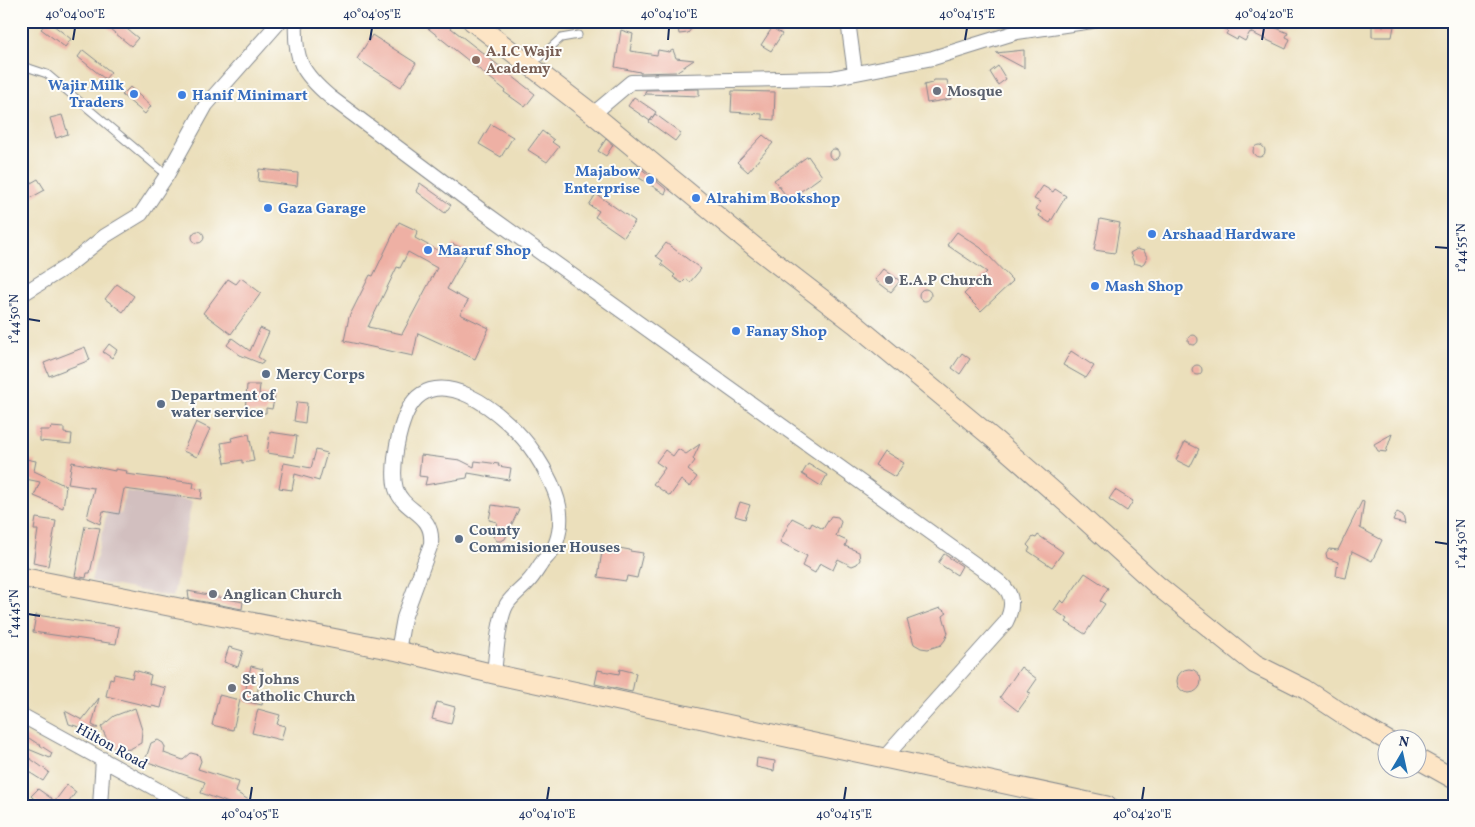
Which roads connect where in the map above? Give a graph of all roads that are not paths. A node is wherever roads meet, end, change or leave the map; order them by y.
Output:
1 (280, 21) edge
2 (296, 21) edge
3 (472, 21) edge
4 (848, 21) edge
5 (1092, 21) edge
6 (1018, 26) edge
7 (578, 35) dead end
8 (530, 66) junction
9 (21, 68) edge
10 (855, 73) junction
11 (593, 114) junction
12 (167, 175) junction
13 (21, 294) edge
14 (21, 577) edge
15 (398, 651) junction
16 (494, 674) junction
17 (21, 715) edge
18 (1378, 735) edge
19 (884, 758) junction
20 (102, 759) junction
21 (1428, 765) edge
22 (1454, 779) edge
23 (100, 806) edge
24 (187, 806) edge
25 (1106, 806) edge

1 - 12 street
2 - 19 street
3 - 8 street
4 - 10 street
5 - 6 street
6 - 10 street
7 - 8 lane
8 - 11 street
9 - 12 lane
10 - 11 street
11 - 18 street
12 - 13 street
14 - 15 street
15 - 16 street
15 - 16 street
16 - 19 street
17 - 20 street, Hilton Road
19 - 25 street
20 - 23 street
20 - 24 street, Hilton Road
21 - 22 street

